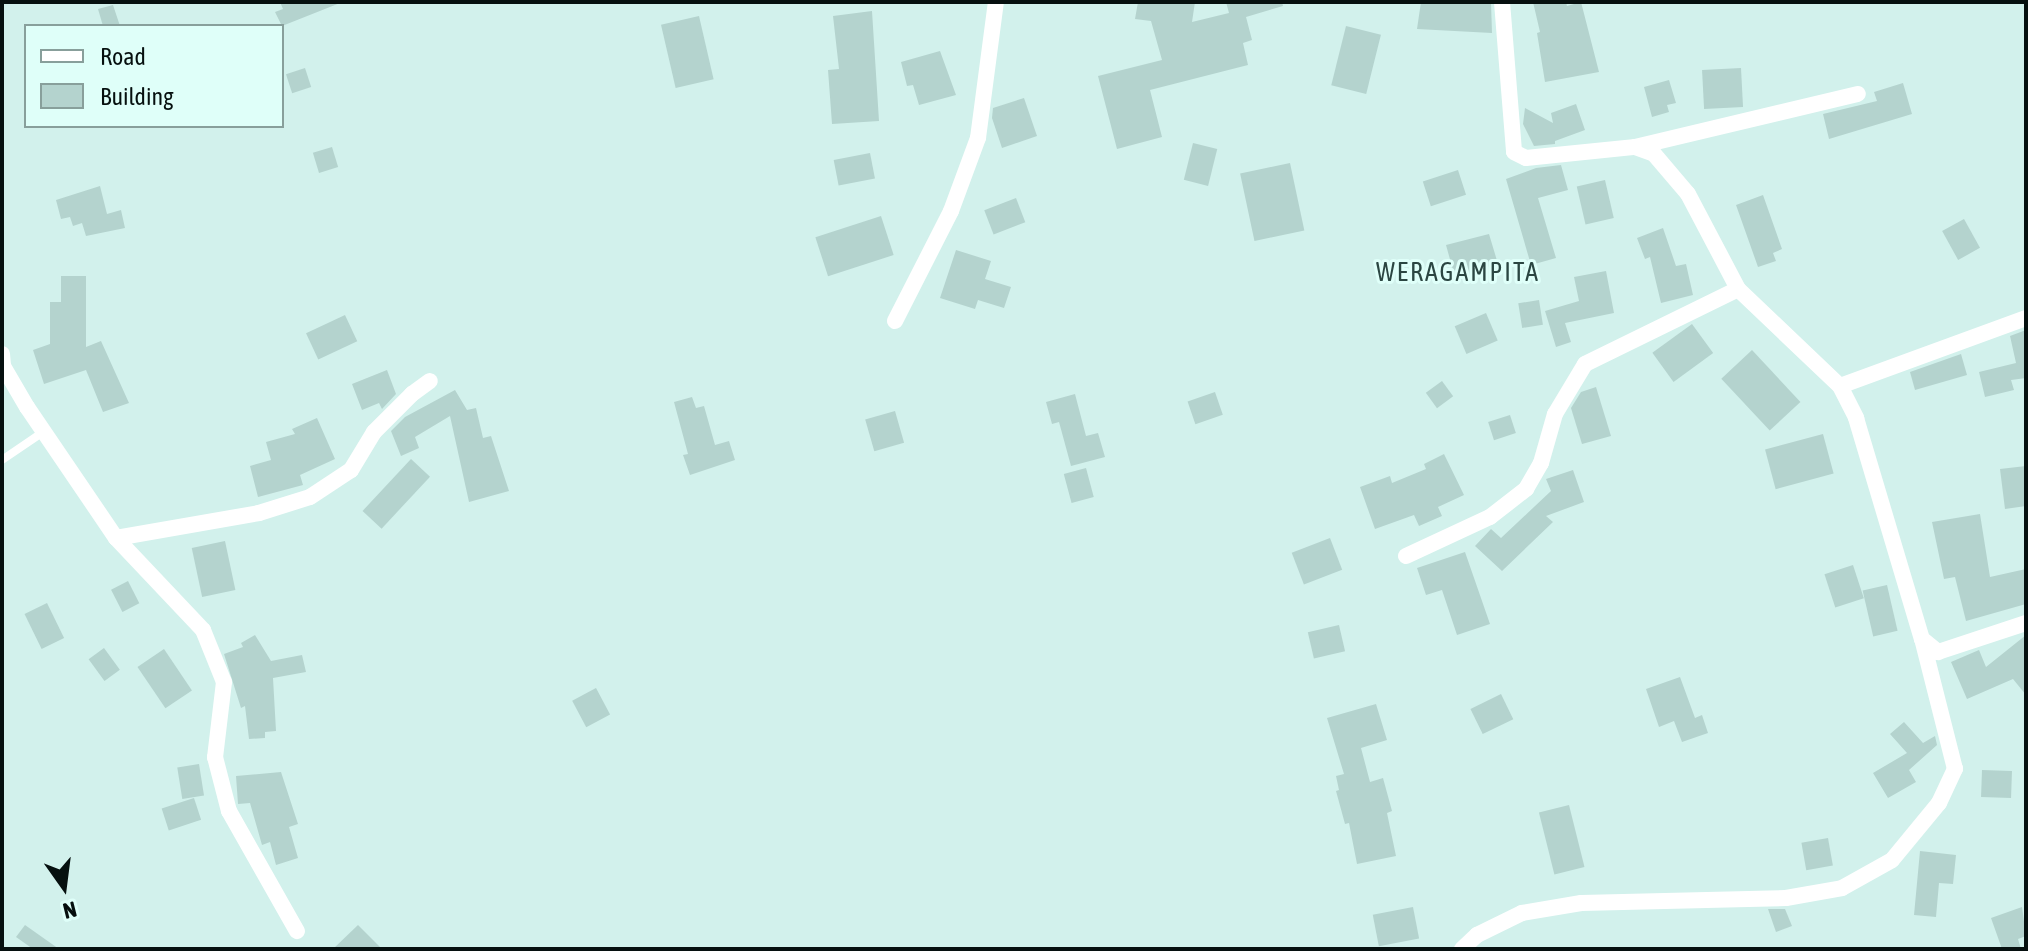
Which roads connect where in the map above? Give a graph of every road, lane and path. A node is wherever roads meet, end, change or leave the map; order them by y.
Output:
1 (996, 2) edge
2 (1502, 2) edge
3 (1858, 94) dead end
4 (1635, 147) junction
5 (1738, 289) junction
6 (2026, 318) edge
7 (895, 321) dead end
8 (2, 354) edge
9 (430, 381) dead end
10 (1840, 386) junction
11 (44, 431) junction
12 (2, 460) edge
13 (116, 538) junction
14 (1406, 556) dead end
15 (2026, 623) edge
16 (1922, 639) junction
17 (297, 931) dead end
18 (1462, 949) edge

1 - 7 street
2 - 4 street
3 - 4 street
4 - 5 street
5 - 10 street
5 - 14 street
6 - 10 street
8 - 11 street
9 - 13 street
10 - 16 street
11 - 12 lane
11 - 13 street
13 - 17 street
15 - 16 street
16 - 18 street

